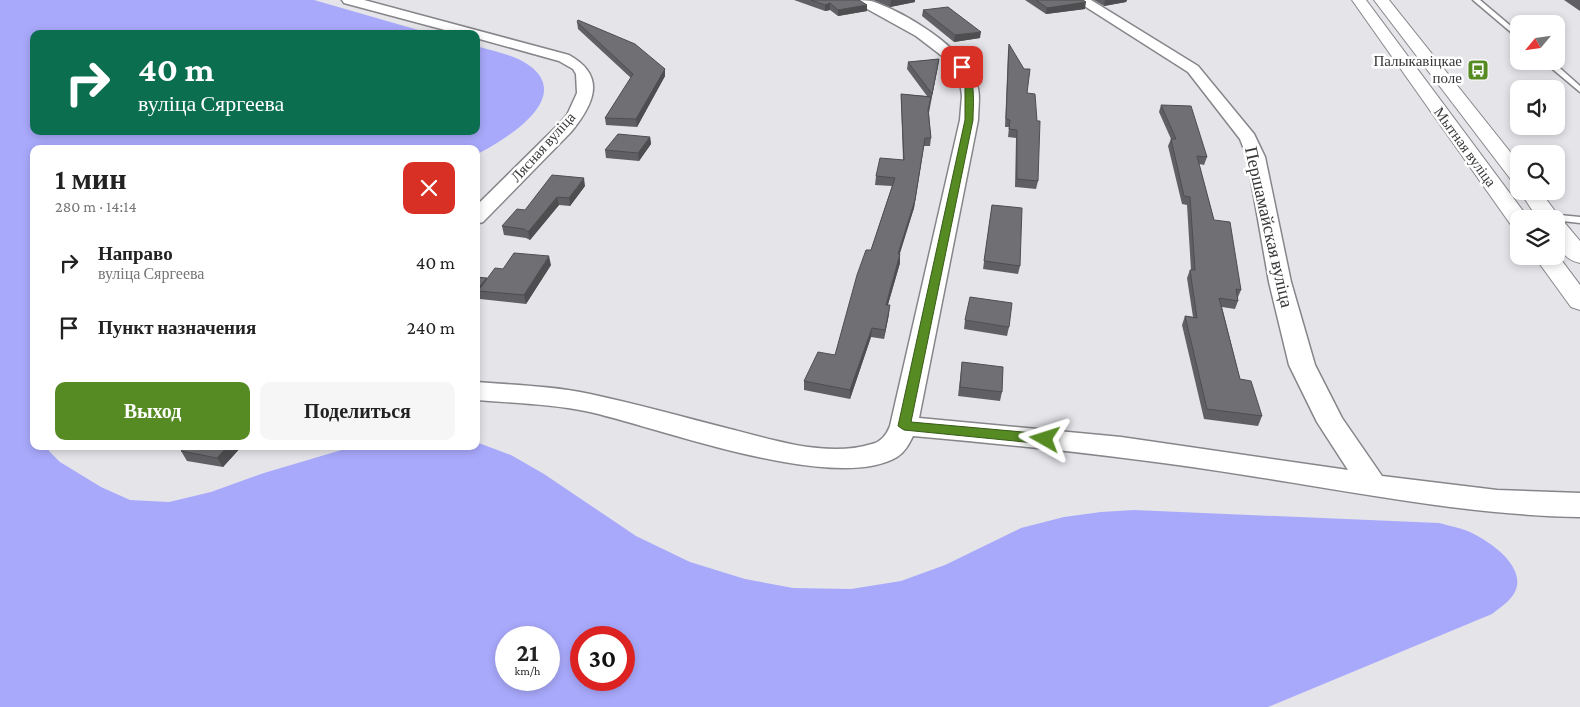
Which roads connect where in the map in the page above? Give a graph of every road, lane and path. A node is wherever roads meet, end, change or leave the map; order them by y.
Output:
1 (349, 0) edge
2 (858, 0) edge
3 (1082, 0) edge
4 (1359, 0) edge
5 (1381, 0) edge
6 (1476, 0) edge
7 (1510, 29) edge
8 (463, 30) edge
9 (480, 35) edge
10 (1557, 70) edge
11 (1580, 90) edge
12 (1510, 165) edge
13 (1512, 210) edge
14 (480, 214) edge
15 (1580, 220) edge
16 (1565, 221) edge
17 (1565, 237) edge
18 (1580, 256) edge
19 (1553, 265) edge
20 (1580, 302) edge
21 (480, 391) edge
22 (904, 426) junction
23 (1373, 485) junction
24 (1580, 505) edge

1 - 8 street, Лясная вуліца
2 - 22 street
3 - 23 street, Першамайская вуліца
4 - 13 main road, Мытная вуліца
5 - 12 main road, Мытная вуліца
6 - 7 lane
9 - 14 street, Лясная вуліца
10 - 11 lane
15 - 16 lane
17 - 18 main road
19 - 20 main road
21 - 22 street
22 - 23 street
23 - 24 street

